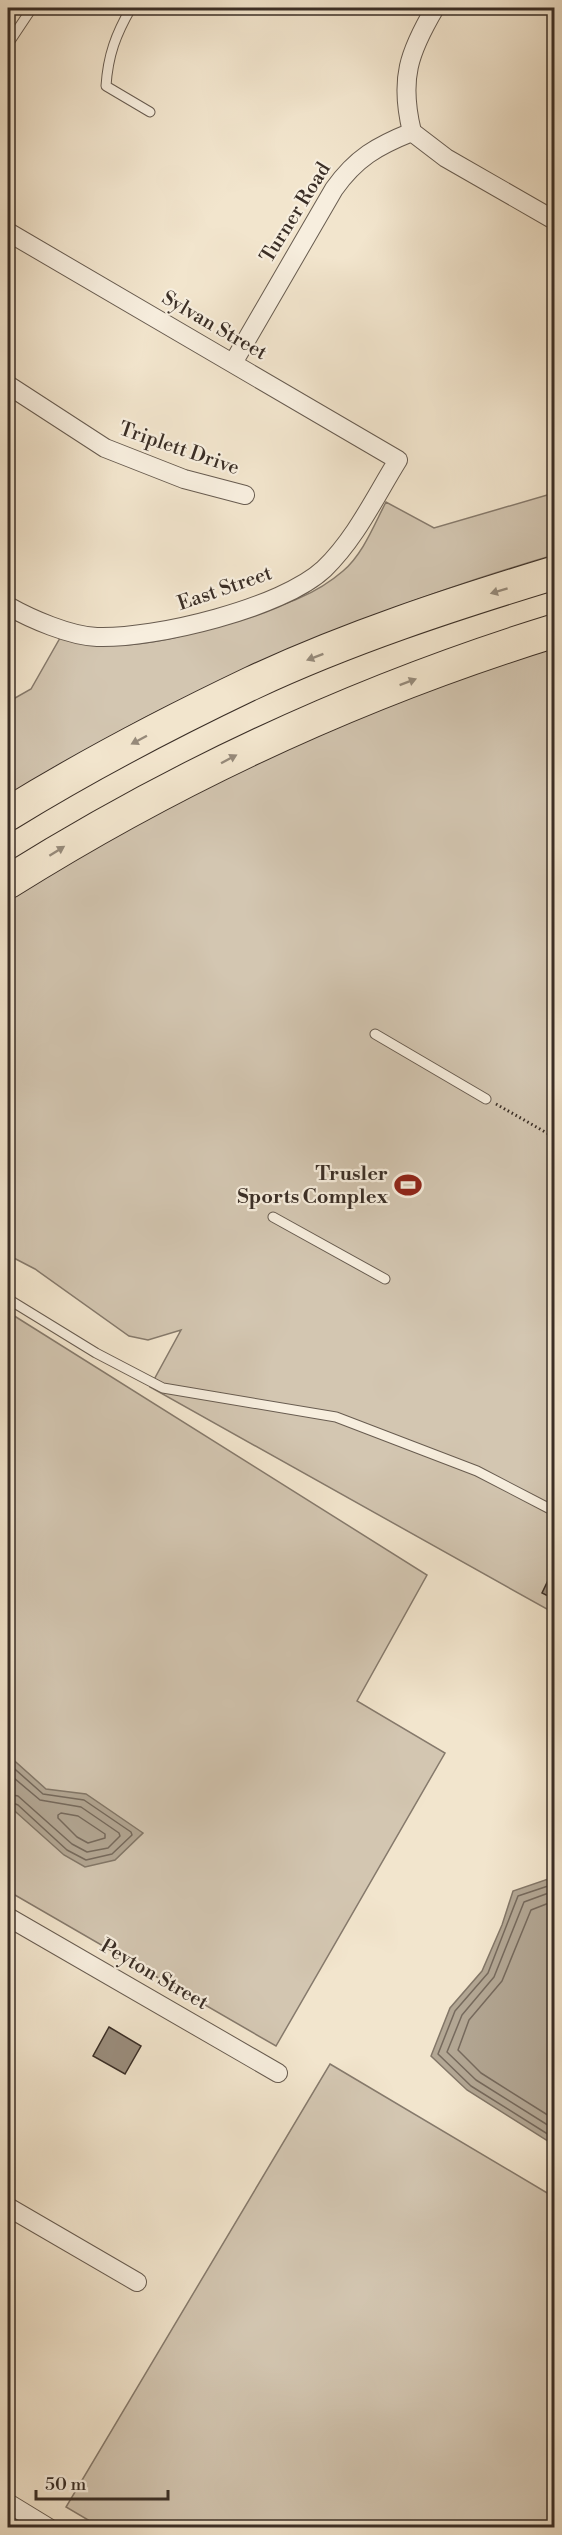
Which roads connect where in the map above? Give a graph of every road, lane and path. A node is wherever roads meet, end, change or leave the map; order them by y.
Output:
1 (32, 8) edge
2 (131, 8) edge
3 (435, 8) edge
4 (8, 44) edge
5 (150, 112) dead end
6 (412, 132) junction
7 (555, 220) edge
8 (8, 232) edge
9 (233, 363) junction
10 (8, 386) edge
11 (398, 460) joint
12 (245, 495) dead end
13 (555, 573) edge
14 (8, 606) edge
15 (555, 631) edge
16 (8, 814) edge
17 (8, 882) edge
18 (375, 1034) dead end
19 (486, 1098) joint
20 (555, 1137) edge
21 (273, 1217) dead end
22 (385, 1279) dead end
23 (8, 1299) edge
24 (555, 1511) edge
25 (8, 1917) edge
26 (278, 2073) dead end
27 (8, 2207) edge
28 (137, 2282) dead end
29 (8, 2503) edge
30 (49, 2528) edge

1 - 4 lane
2 - 5 lane
3 - 6 street
6 - 7 street
6 - 9 street, Turner Road
8 - 9 street, Sylvan Street
9 - 11 street, Sylvan Street
10 - 12 street, Triplett Drive
11 - 14 street, East Street
13 -> 16 highway
17 -> 15 highway
18 - 19 lane
19 - 20 path
21 - 22 lane
23 - 24 lane
25 - 26 street, Peyton Street
27 - 28 street
29 - 30 street

